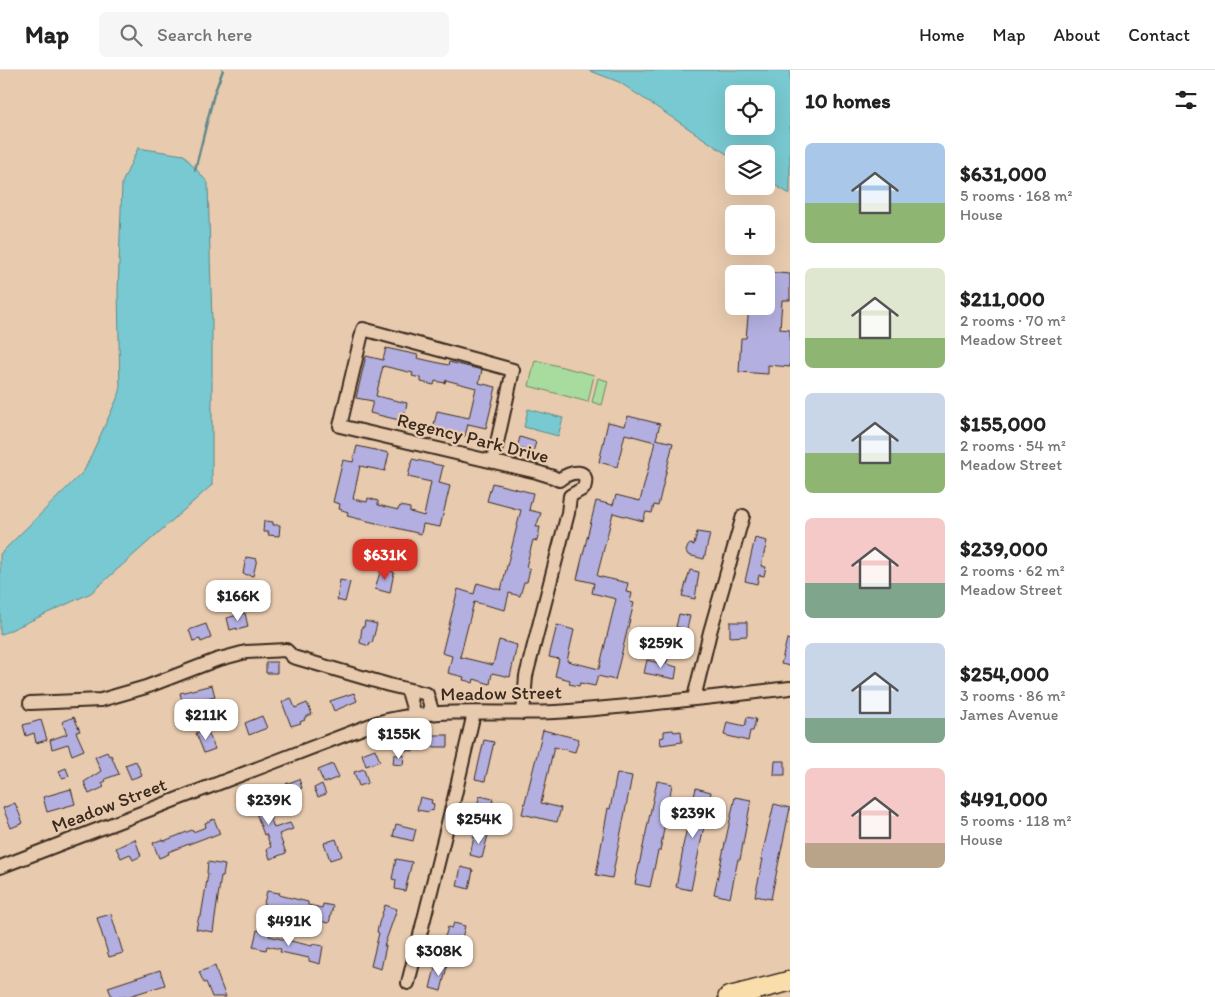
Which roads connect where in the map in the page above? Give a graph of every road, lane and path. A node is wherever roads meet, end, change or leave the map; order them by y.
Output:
1 (493, 462) junction
2 (743, 516) dead end
3 (790, 688) edge
4 (408, 691) junction
5 (694, 698) junction
6 (30, 703) dead end
7 (474, 713) junction
8 (523, 713) junction
9 (433, 714) junction
10 (415, 715) junction
11 (0, 867) edge
12 (790, 981) edge
13 (408, 983) dead end
14 (728, 997) edge

1 - 1 street, Regency Park Drive
1 - 8 street, Regency Park Drive
2 - 5 street
3 - 5 street, Meadow Street
4 - 6 street
4 - 9 street
4 - 10 street
5 - 8 street, Meadow Street
7 - 8 street, Meadow Street
7 - 9 street, Meadow Street
7 - 13 street
9 - 10 street, Meadow Street
10 - 11 street, Meadow Street
12 - 14 highway

